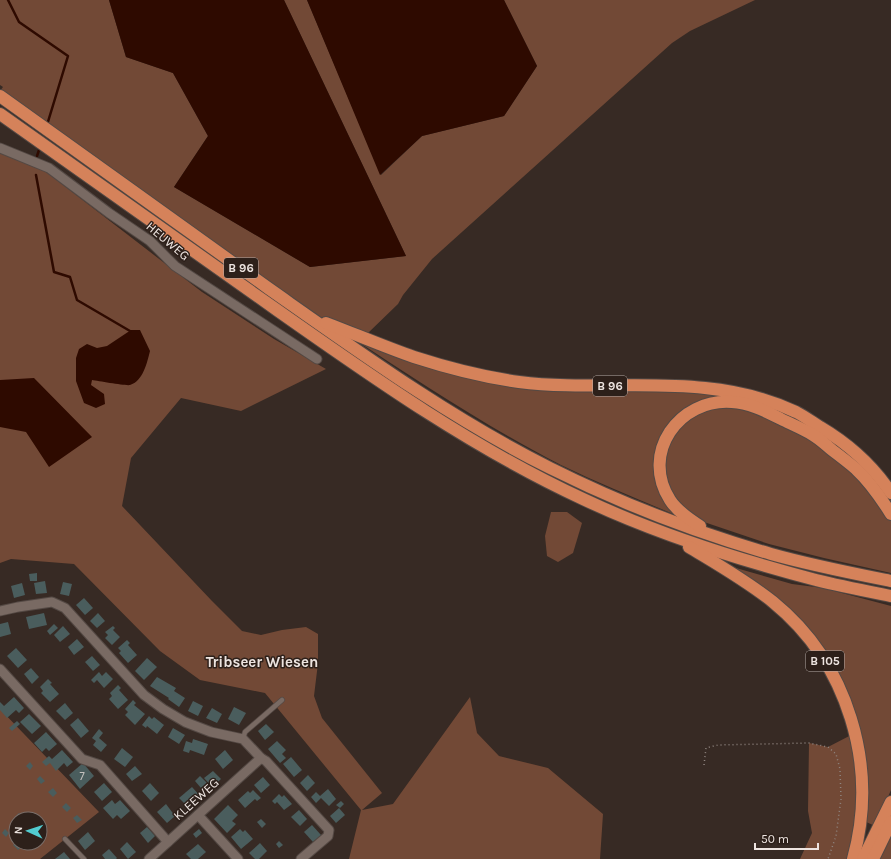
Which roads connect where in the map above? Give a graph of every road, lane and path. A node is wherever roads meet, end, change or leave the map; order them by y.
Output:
1 (0, 96) edge
2 (0, 114) edge
3 (0, 148) edge
4 (306, 315) junction
5 (317, 359) dead end
6 (891, 492) edge
7 (891, 514) edge
8 (666, 533) junction
9 (710, 534) junction
10 (891, 581) edge
11 (891, 596) edge
12 (0, 611) edge
13 (0, 668) edge
14 (282, 700) dead end
15 (243, 739) junction
16 (261, 758) junction
17 (704, 765) dead end
18 (891, 802) edge
19 (198, 815) junction
20 (891, 822) edge
21 (65, 839) dead end
22 (168, 842) junction
23 (84, 859) edge
24 (149, 859) edge
25 (238, 859) edge
26 (301, 859) edge
27 (828, 859) edge
28 (853, 859) edge
29 (863, 859) edge
30 (873, 859) edge

1 - 4 highway, B 96
2 - 8 highway, B 96
3 - 5 street, HEUWEG
4 - 6 highway, B 96
4 - 9 highway, B 96
7 - 9 highway, B 96
8 - 11 highway, B 96
8 - 28 highway, B 105
9 - 10 highway, B 96
12 - 15 street
13 - 22 street
14 - 15 lane
15 - 16 street
16 - 19 street, KLEEWEG
16 - 26 street
17 - 27 path
18 - 29 highway
19 - 22 street, KLEEWEG
19 - 25 street
20 - 30 highway
21 - 23 lane
22 - 24 street, KLEEWEG

